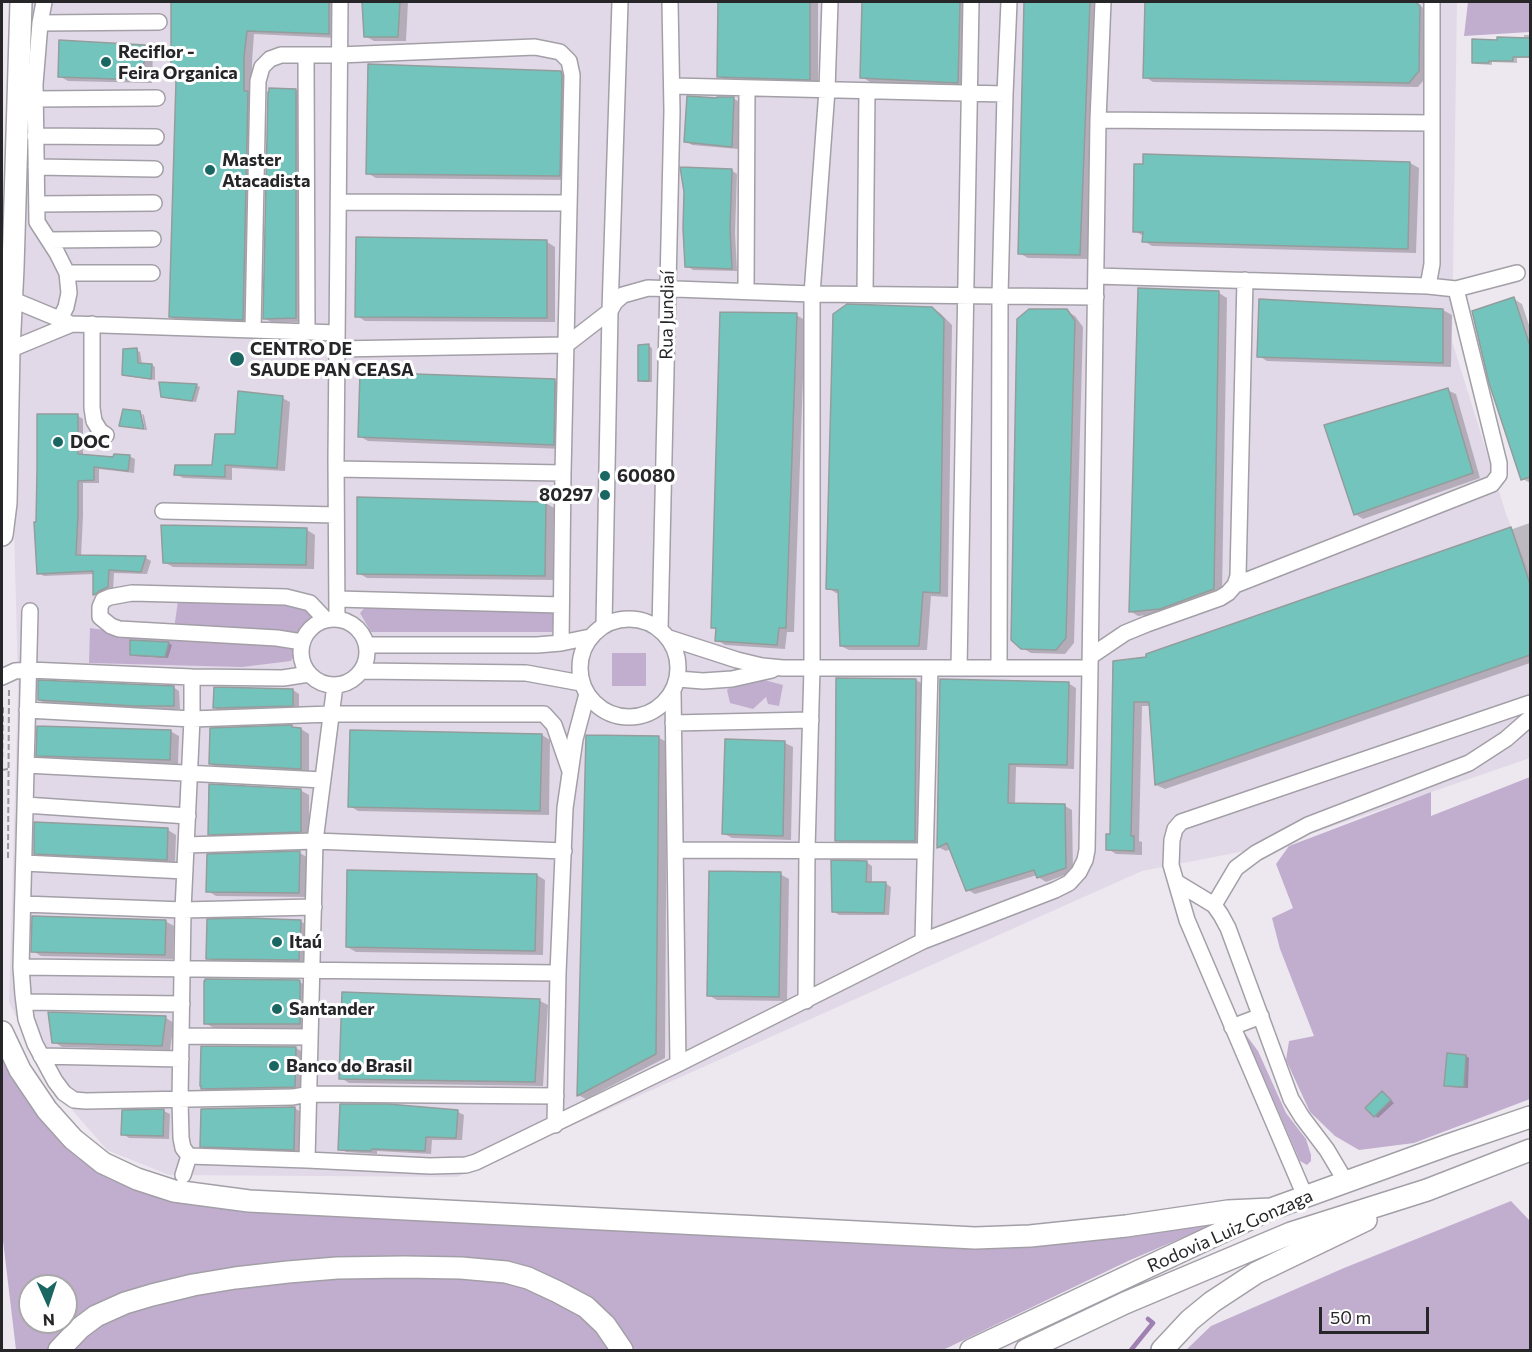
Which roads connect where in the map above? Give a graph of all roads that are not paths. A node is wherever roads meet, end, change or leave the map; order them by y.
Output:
1 (21, 2) edge
2 (44, 2) edge
3 (340, 2) edge
4 (620, 2) edge
5 (670, 2) edge
6 (830, 2) edge
7 (971, 2) edge
8 (1009, 2) edge
9 (1103, 2) edge
10 (1432, 2) edge
11 (159, 22) dead end
12 (40, 23) junction
13 (306, 55) junction
14 (339, 55) junction
15 (673, 86) junction
16 (747, 88) junction
17 (827, 90) junction
18 (867, 91) junction
19 (969, 93) junction
20 (1005, 94) junction
21 (157, 98) dead end
22 (35, 99) junction
23 (1098, 120) junction
24 (1432, 123) junction
25 (35, 136) junction
26 (156, 137) dead end
27 (36, 166) junction
28 (155, 170) dead end
29 (338, 202) junction
30 (154, 203) dead end
31 (569, 203) junction
32 (38, 204) junction
33 (153, 239) dead end
34 (49, 240) junction
35 (68, 273) junction
36 (152, 273) dead end
37 (1517, 273) dead end
38 (1096, 276) junction
39 (1245, 280) junction
40 (1428, 286) junction
41 (668, 289) junction
42 (1456, 290) junction
43 (746, 291) junction
44 (812, 294) junction
45 (866, 294) junction
46 (965, 296) junction
47 (1000, 296) junction
48 (1096, 297) junction
49 (11, 299) junction
50 (610, 311) junction
51 (66, 321) junction
52 (92, 324) junction
53 (253, 330) junction
54 (307, 332) junction
55 (337, 333) junction
56 (566, 345) junction
57 (337, 349) junction
58 (9, 350) junction
59 (106, 435) dead end
60 (336, 470) junction
61 (562, 473) junction
62 (163, 511) dead end
63 (336, 514) junction
64 (2, 535) edge
65 (1235, 585) junction
66 (337, 599) junction
67 (561, 605) junction
68 (30, 611) dead end
69 (332, 620) junction
70 (604, 626) junction
71 (664, 633) junction
72 (590, 637) junction
73 (302, 642) junction
74 (561, 643) junction
75 (367, 645) junction
76 (1091, 662) junction
77 (783, 668) junction
78 (812, 668) junction
79 (930, 668) junction
80 (959, 668) junction
81 (999, 668) junction
82 (29, 670) junction
83 (362, 671) junction
84 (309, 674) junction
85 (192, 677) junction
86 (5, 680) edge
87 (335, 685) junction
88 (675, 686) junction
89 (584, 688) junction
90 (1530, 703) edge
91 (27, 710) junction
92 (331, 714) junction
93 (1530, 718) edge
94 (192, 719) junction
95 (811, 720) junction
96 (673, 723) junction
97 (26, 765) junction
98 (570, 771) junction
99 (189, 774) junction
100 (323, 780) junction
101 (25, 805) junction
102 (188, 816) junction
103 (315, 841) junction
104 (186, 845) junction
105 (675, 850) junction
106 (807, 850) junction
107 (564, 851) junction
108 (924, 851) junction
109 (16, 864) junction
110 (185, 871) junction
111 (1176, 882) junction
112 (23, 904) junction
113 (1214, 905) junction
114 (314, 907) junction
115 (183, 910) junction
116 (923, 941) junction
117 (21, 967) junction
118 (181, 970) junction
119 (312, 970) junction
120 (558, 973) junction
121 (806, 1001) junction
122 (24, 1002) junction
123 (182, 1004) junction
124 (1261, 1016) junction
125 (1232, 1027) junction
126 (2, 1032) edge
127 (182, 1036) junction
128 (310, 1036) junction
129 (41, 1056) junction
130 (181, 1059) junction
131 (678, 1064) junction
132 (309, 1094) junction
133 (556, 1096) junction
134 (180, 1100) junction
135 (1530, 1117) edge
136 (555, 1125) junction
137 (1530, 1150) edge
138 (189, 1156) junction
139 (307, 1160) junction
140 (183, 1175) dead end
141 (1346, 1182) junction
142 (1427, 1190) junction
143 (1305, 1196) junction
144 (1270, 1209) junction
145 (59, 1350) edge
146 (622, 1350) edge
147 (971, 1350) edge
148 (1026, 1350) edge
149 (1162, 1350) edge

1 - 49 highway
2 - 12 street
3 - 14 street
4 - 50 street
5 - 15 street, Rua Jundiaí
6 - 17 street
7 - 19 street
8 - 20 street
9 - 23 street
10 - 24 street
11 - 12 street
12 - 22 street
13 - 14 street
13 - 53 street
13 - 54 street
14 - 29 street
14 - 31 street
15 - 16 street
15 - 41 street, Rua Jundiaí
16 - 17 street
16 - 43 street
17 - 18 street
17 - 44 street
18 - 19 street
18 - 45 street
19 - 20 street
19 - 46 street
20 - 47 street
21 - 22 street
22 - 25 street
23 - 24 street
23 - 38 street
24 - 40 street
25 - 26 street
25 - 27 street
27 - 28 street
27 - 32 street
29 - 31 street
29 - 55 street
30 - 32 street
31 - 56 street
32 - 34 street
33 - 34 street
34 - 35 street
35 - 36 street
35 - 51 street
37 - 42 street
38 - 39 street
38 - 48 street
39 - 40 street
39 - 65 street
40 - 42 street
41 - 43 street
41 - 50 street
41 - 71 street, Rua Jundiaí
42 - 65 street
43 - 44 street
44 - 45 street
44 - 78 street
45 - 46 street
46 - 47 street
46 - 80 street
47 - 48 street
47 - 81 street
48 - 76 street
49 - 51 street
49 - 58 highway
50 - 56 street
50 - 70 street
51 - 52 street
51 - 58 street
52 - 53 street
52 - 59 street
53 - 54 street
54 - 55 street
55 - 57 street
56 - 57 street
56 - 61 street
57 - 60 street
58 - 64 highway
60 - 61 street
60 - 63 street
61 - 67 street
62 - 63 street
63 - 66 street
65 - 76 street
66 - 67 street
66 - 69 street
67 - 74 street
68 - 82 street
69 - 73 street
69 - 73 street
69 - 75 street
70 - 71 street
70 - 72 street
71 - 77 street
71 - 88 street
72 - 74 street
72 - 89 street
73 - 84 street
74 - 75 street
75 - 83 street
76 - 81 street
76 - 116 street
77 - 78 street
77 - 88 street
78 - 79 street
78 - 95 street
79 - 80 street
79 - 108 street
80 - 81 street
82 - 85 street
82 - 86 street
82 - 91 street
83 - 87 street
83 - 89 street
84 - 85 street
84 - 87 street
85 - 94 street
87 - 92 street
88 - 89 street
88 - 96 street
89 - 98 street
90 - 111 street
91 - 94 street
91 - 97 street
92 - 94 street
92 - 98 street
92 - 100 street
93 - 113 street
94 - 99 street
95 - 96 street
95 - 106 street
96 - 105 street
97 - 99 street
97 - 101 street
98 - 107 street
99 - 100 street
99 - 102 street
100 - 103 street
101 - 102 street
101 - 109 street
102 - 104 street
103 - 104 street
103 - 107 street
103 - 114 street
104 - 110 street
105 - 106 street
105 - 131 street
106 - 108 street
106 - 121 street
107 - 120 street
108 - 116 street
109 - 110 street
109 - 112 street
110 - 115 street
111 - 113 street
111 - 125 street
112 - 115 street
112 - 117 street
113 - 124 street
114 - 115 street
114 - 119 street
115 - 118 street
116 - 121 street
117 - 118 street
117 - 122 street
118 - 119 street
118 - 123 street
119 - 120 street
119 - 128 street
120 - 133 street
121 - 131 street
122 - 123 street
122 - 129 street
123 - 127 street
124 - 125 street
124 - 141 street
125 - 143 street
126 - 144 highway
127 - 128 street
127 - 130 street
128 - 132 street
129 - 130 street
129 - 134 street
130 - 134 street
131 - 136 street
132 - 133 street
132 - 134 street
132 - 139 street
133 - 136 street
134 - 138 street
135 - 141 highway, Rodovia Luiz Gonzaga
136 - 139 street
137 - 142 highway, Rodovia Luiz Gonzaga
138 - 139 street
138 - 140 street
141 - 143 highway, Rodovia Luiz Gonzaga
142 - 148 highway, Rodovia Luiz Gonzaga
142 - 149 highway
143 - 144 highway, Rodovia Luiz Gonzaga
144 - 147 highway, Rodovia Luiz Gonzaga
145 - 146 highway

